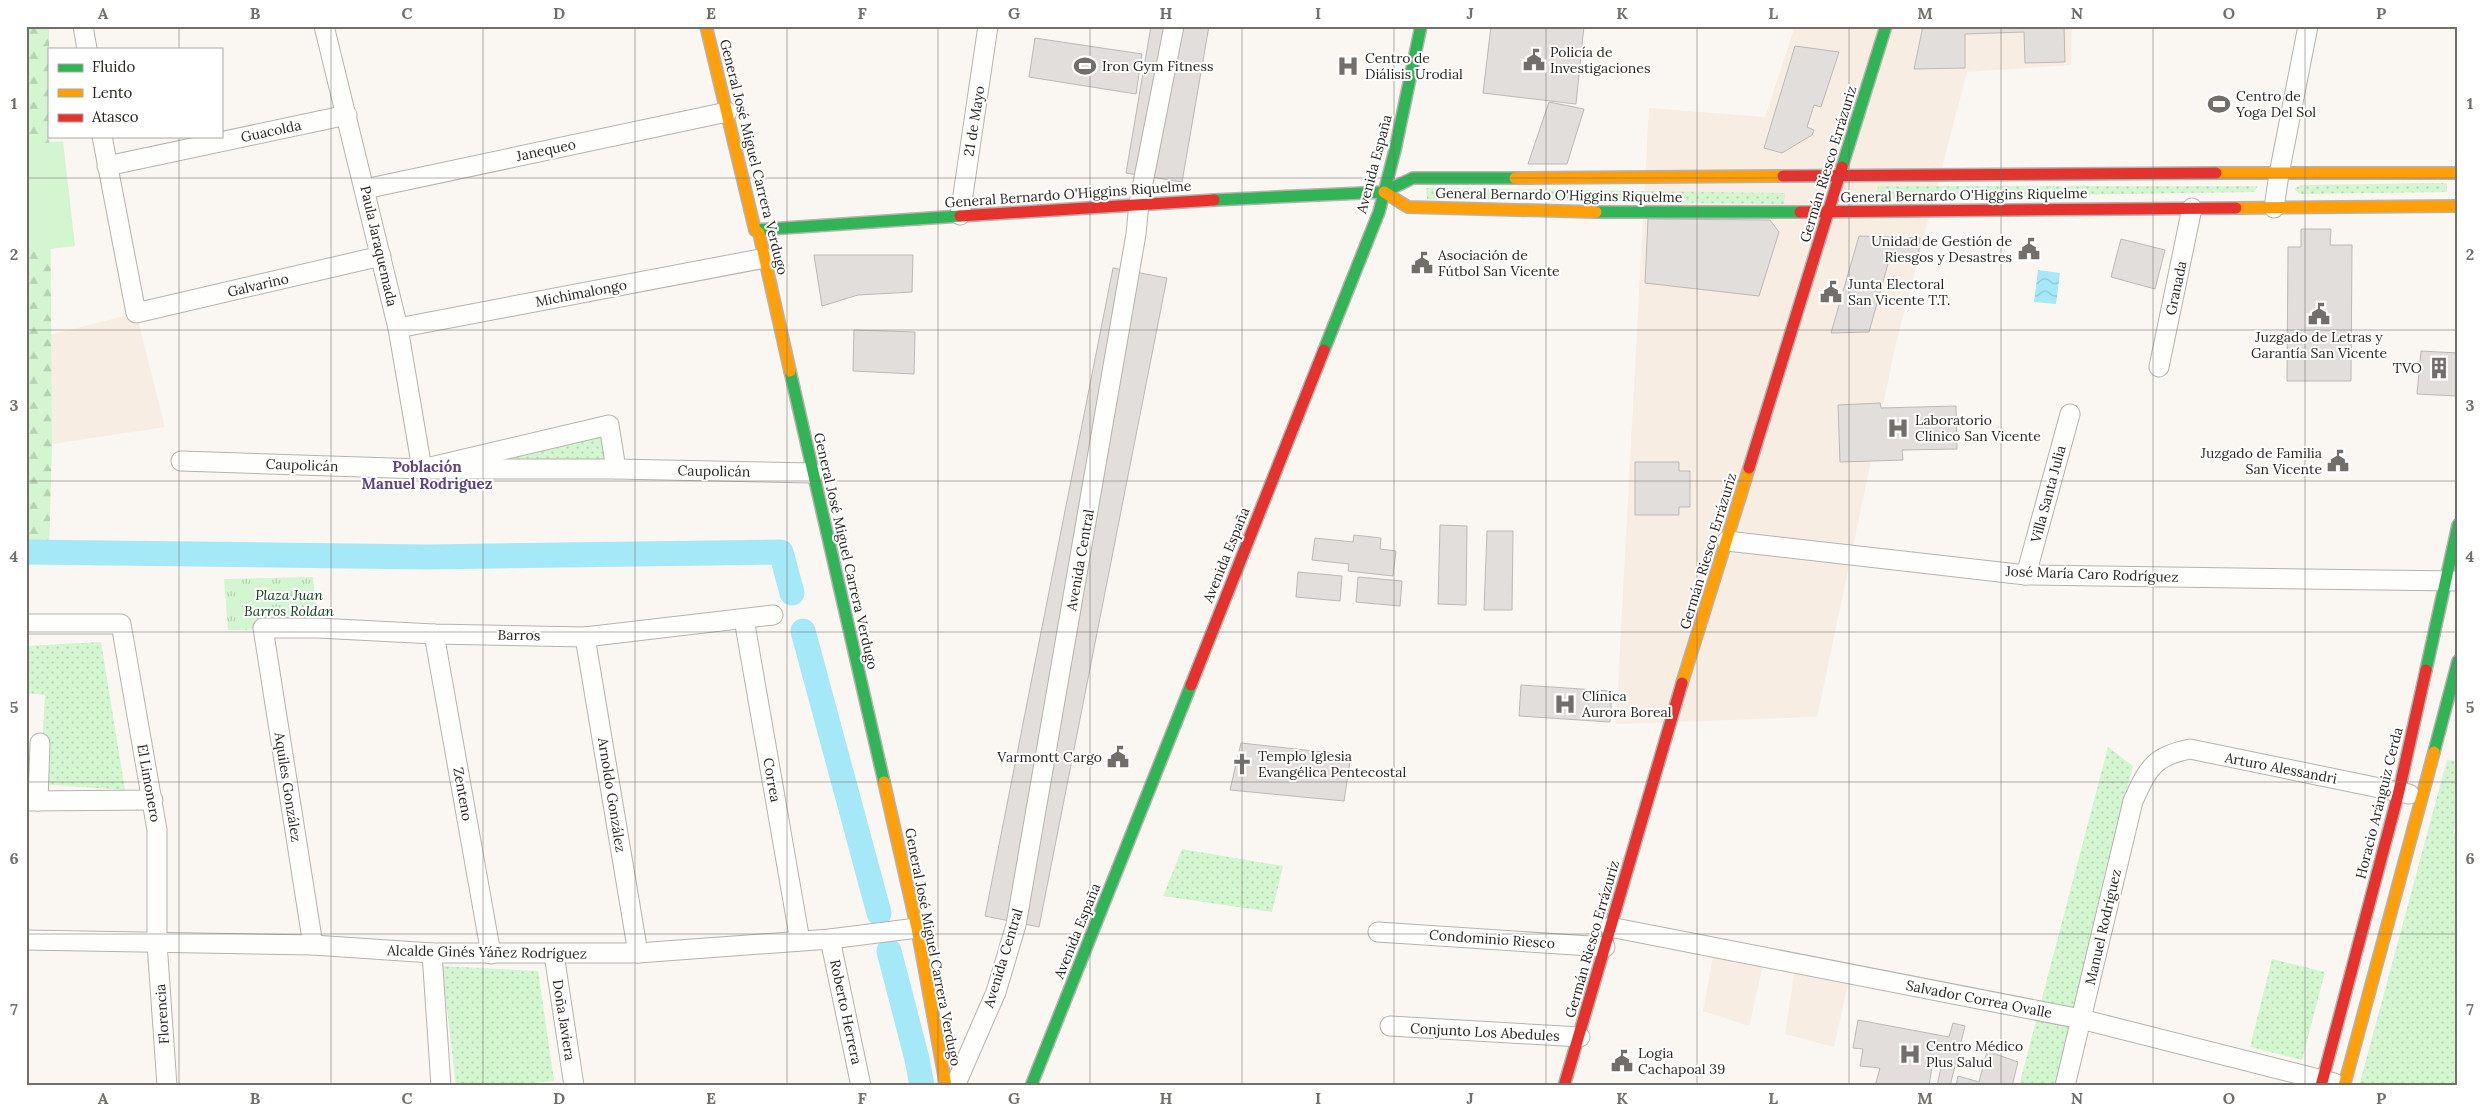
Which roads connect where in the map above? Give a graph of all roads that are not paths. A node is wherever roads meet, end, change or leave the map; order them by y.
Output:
1 (83, 26) edge
2 (324, 26) edge
3 (706, 26) edge
4 (988, 26) edge
5 (1174, 26) edge
6 (1421, 26) edge
7 (1886, 26) edge
8 (2308, 26) edge
9 (87, 48) edge
10 (728, 112) junction
11 (347, 115) junction
12 (102, 138) edge
13 (107, 166) junction
14 (2458, 173) edge
15 (2279, 174) junction
16 (1840, 176) junction
17 (365, 189) junction
18 (1384, 192) junction
19 (1139, 203) junction
20 (2458, 206) edge
21 (2192, 208) junction
22 (2274, 208) junction
23 (1829, 212) junction
24 (960, 216) junction
25 (755, 230) junction
26 (381, 256) junction
27 (765, 258) junction
28 (398, 328) junction
29 (2160, 367) dead end
30 (2070, 414) dead end
31 (181, 461) dead end
32 (422, 469) junction
33 (616, 469) junction
34 (813, 473) junction
35 (2458, 525) edge
36 (1727, 541) junction
37 (2026, 575) junction
38 (2452, 582) edge
39 (773, 615) dead end
40 (744, 619) junction
41 (26, 624) edge
42 (263, 628) joint
43 (434, 634) junction
44 (585, 637) junction
45 (2458, 661) edge
46 (40, 744) dead end
47 (2147, 771) joint
48 (2399, 792) junction
49 (2421, 796) junction
50 (153, 800) junction
51 (32, 801) edge
52 (1610, 927) junction
53 (917, 928) junction
54 (1378, 932) dead end
55 (830, 939) junction
56 (26, 940) edge
57 (800, 941) junction
58 (158, 943) junction
59 (313, 945) junction
60 (1605, 946) junction
61 (432, 953) junction
62 (638, 953) junction
63 (491, 954) junction
64 (554, 954) junction
65 (2081, 1019) junction
66 (1390, 1026) dead end
67 (1580, 1037) junction
68 (2321, 1083) edge
69 (167, 1086) edge
70 (441, 1086) edge
71 (574, 1086) edge
72 (861, 1086) edge
73 (946, 1086) edge
74 (955, 1086) edge
75 (1032, 1086) edge
76 (1564, 1086) edge
77 (2065, 1086) edge
78 (2344, 1086) edge

1 - 9 street
2 - 11 street, Paula Jaraquemada
3 - 10 street, General José Miguel Carrera Verdugo
4 - 24 street, 21 de Mayo
5 - 19 street, Avenida Central
6 - 18 street, Avenida España
7 - 16 street, Germán Riesco Errázuriz
8 - 15 street
10 - 17 street, Janequeo
10 - 25 street, General José Miguel Carrera Verdugo
11 - 13 street, Guacolda
11 - 17 street, Paula Jaraquemada
12 - 13 street
13 - 26 street, Galvarino
14 - 15 street, General Bernardo O'Higgins Riquelme
15 - 16 street, General Bernardo O'Higgins Riquelme
15 - 22 street
16 - 18 street, General Bernardo O'Higgins Riquelme
16 - 23 street, Germán Riesco Errázuriz
17 - 26 street, Paula Jaraquemada
18 - 19 street, General Bernardo O'Higgins Riquelme
18 - 23 street, General Bernardo O'Higgins Riquelme
18 - 75 street, Avenida España
19 - 24 street, General Bernardo O'Higgins Riquelme
19 - 74 street, Avenida Central
20 - 22 street, General Bernardo O'Higgins Riquelme
21 - 22 street, General Bernardo O'Higgins Riquelme
21 - 23 street, General Bernardo O'Higgins Riquelme
21 - 29 street, Granada
23 - 36 street, Germán Riesco Errázuriz
24 - 25 street, General Bernardo O'Higgins Riquelme
25 - 27 street, General José Miguel Carrera Verdugo
26 - 28 street, Paula Jaraquemada
27 - 28 street, Michimalongo
27 - 34 street, General José Miguel Carrera Verdugo
28 - 32 street, Paula Jaraquemada
30 - 37 street, Villa Santa Julia
31 - 32 street, Caupolicán
32 - 33 street, Caupolicán
32 - 33 street, Caupolicán
33 - 34 street, Caupolicán
34 - 53 street, General José Miguel Carrera Verdugo
35 - 38 street, Horacio Aránguiz Cerda
36 - 37 street, José María Caro Rodríguez
36 - 52 street, Germán Riesco Errázuriz
37 - 38 street, José María Caro Rodríguez
38 - 48 street, Horacio Aránguiz Cerda
39 - 40 street, Barros
40 - 44 street, Barros
40 - 57 street, Correa
41 - 50 street, El Limonero
42 - 43 street, Barros
42 - 59 street, Aquiles González
43 - 44 street, Barros
43 - 63 street, Zenteno
44 - 62 street, Arnoldo González
45 - 49 street
46 - 51 street
47 - 48 street, Arturo Alessandri
47 - 65 street, Manuel Rodríguez
48 - 49 street, Arturo Alessandri
48 - 68 street, Horacio Aránguiz Cerda
49 - 78 street
50 - 51 street
50 - 58 street, El Limonero
52 - 60 street, Germán Riesco Errázuriz
52 - 65 street, Salvador Correa Ovalle
53 - 55 street, Alcalde Ginés Yáñez Rodríguez
53 - 73 street, General José Miguel Carrera Verdugo
54 - 60 street, Condominio Riesco
55 - 57 street, Alcalde Ginés Yáñez Rodríguez
55 - 72 street, Roberto Herrera
56 - 58 street, Alcalde Ginés Yáñez Rodríguez
57 - 62 street, Alcalde Ginés Yáñez Rodríguez
58 - 59 street, Alcalde Ginés Yáñez Rodríguez
58 - 69 street, Florencia
59 - 61 street, Alcalde Ginés Yáñez Rodríguez
60 - 67 street, Germán Riesco Errázuriz
61 - 63 street, Alcalde Ginés Yáñez Rodríguez
61 - 70 street
62 - 64 street, Alcalde Ginés Yáñez Rodríguez
63 - 64 street, Alcalde Ginés Yáñez Rodríguez
64 - 71 street, Doña Javiera
65 - 68 street, Salvador Correa Ovalle
65 - 77 street, Manuel Rodríguez
66 - 67 street, Conjunto Los Abedules
67 - 76 street, Germán Riesco Errázuriz
68 - 78 street, Salvador Correa Ovalle

